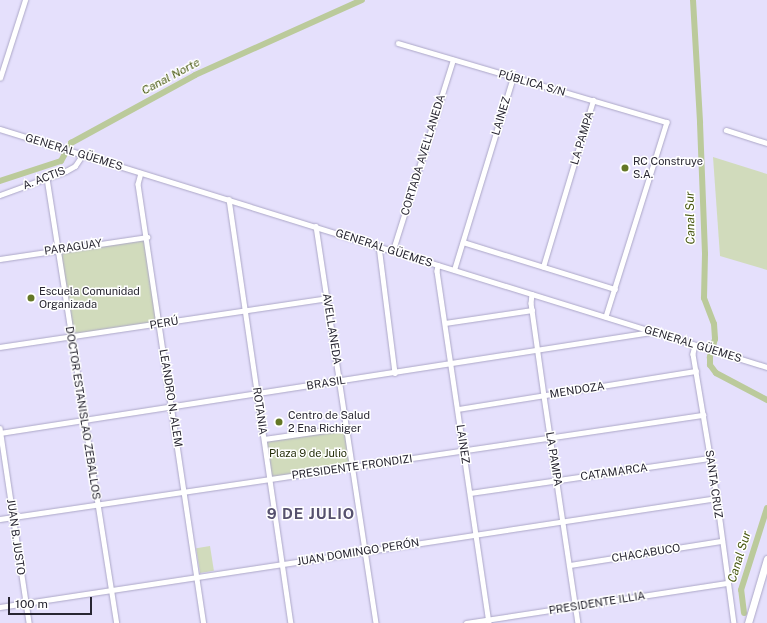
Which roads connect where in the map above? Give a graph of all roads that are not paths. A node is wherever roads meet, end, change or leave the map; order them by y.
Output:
1 (25, 0) edge
2 (398, 43) dead end
3 (453, 60) junction
4 (513, 77) junction
5 (0, 78) edge
6 (593, 100) junction
7 (0, 129) edge
8 (726, 130) dead end
9 (767, 143) edge
10 (83, 154) junction
11 (141, 172) junction
12 (47, 178) junction
13 (0, 195) edge
14 (228, 199) junction
15 (316, 226) junction
16 (147, 237) junction
17 (463, 242) junction
18 (379, 246) junction
19 (58, 249) junction
20 (393, 250) junction
21 (0, 259) edge
22 (438, 265) junction
23 (543, 267) junction
24 (454, 270) junction
25 (615, 289) junction
26 (532, 294) junction
27 (327, 298) junction
28 (532, 310) junction
29 (245, 311) junction
30 (606, 317) junction
31 (160, 323) junction
32 (445, 323) junction
33 (652, 332) junction
34 (72, 337) junction
35 (695, 346) junction
36 (0, 347) edge
37 (538, 351) junction
38 (451, 364) junction
39 (767, 367) edge
40 (696, 371) junction
41 (395, 373) junction
42 (340, 381) junction
43 (258, 394) junction
44 (544, 396) junction
45 (172, 407) junction
46 (458, 409) junction
47 (703, 415) junction
48 (85, 420) junction
49 (347, 426) junction
50 (0, 432) edge
51 (551, 437) junction
52 (264, 439) junction
53 (464, 450) junction
54 (710, 458) junction
55 (352, 467) junction
56 (270, 479) junction
57 (557, 481) junction
58 (185, 492) junction
59 (470, 493) junction
60 (717, 498) junction
61 (98, 505) junction
62 (14, 517) junction
63 (0, 519) edge
64 (563, 521) junction
65 (476, 534) junction
66 (722, 541) junction
67 (365, 551) junction
68 (766, 563) edge
69 (283, 564) junction
70 (570, 565) junction
71 (198, 577) junction
72 (728, 583) junction
73 (112, 590) junction
74 (26, 603) junction
75 (576, 606) junction
76 (0, 607) edge
77 (489, 621) edge
78 (29, 623) edge
79 (117, 623) edge
80 (204, 623) edge
81 (291, 623) edge
82 (376, 623) edge
83 (466, 623) edge
84 (578, 623) edge
85 (734, 623) edge
86 (748, 623) edge

1 - 5 street
2 - 3 street, PÚBLICA S/N
3 - 4 street, PÚBLICA S/N
3 - 20 street, CORTADA AVELLANEDA
4 - 6 street, PÚBLICA S/N
4 - 17 street, LAINEZ
6 - 23 street, LA PAMPA
6 - 25 street, PÚBLICA S/N
7 - 10 street, GENERAL GÜEMES
8 - 9 street
10 - 11 street, GENERAL GÜEMES
10 - 12 street, A. ACTIS
11 - 14 street, GENERAL GÜEMES
11 - 16 street, LEANDRO N. ALEM
12 - 13 street, A. ACTIS
12 - 19 street, DOCTOR ESTANISLAO ZEBALLOS
14 - 15 street, GENERAL GÜEMES
14 - 29 street, ROTANIA
15 - 18 street, GENERAL GÜEMES
15 - 27 street, AVELLANEDA
16 - 19 street, PARAGUAY
16 - 31 street, LEANDRO N. ALEM
17 - 23 street
17 - 24 street, LAINEZ
18 - 20 street, GENERAL GÜEMES
18 - 41 street
19 - 21 street, PARAGUAY
19 - 34 street, DOCTOR ESTANISLAO ZEBALLOS
20 - 22 street, GENERAL GÜEMES
22 - 24 street, GENERAL GÜEMES
22 - 32 street, LAINEZ
23 - 25 street
24 - 26 street, GENERAL GÜEMES
25 - 30 street
26 - 28 street, LA PAMPA
26 - 30 street, GENERAL GÜEMES
27 - 29 street, PERÚ
27 - 42 street, AVELLANEDA
28 - 32 street
28 - 37 street, LA PAMPA
29 - 31 street, PERÚ
29 - 43 street, ROTANIA
30 - 33 street, GENERAL GÜEMES
31 - 34 street, PERÚ
31 - 45 street, LEANDRO N. ALEM
32 - 38 street, LAINEZ
33 - 35 street, GENERAL GÜEMES
33 - 37 street, BRASIL
34 - 36 street, PERÚ
34 - 48 street, DOCTOR ESTANISLAO ZEBALLOS
35 - 39 street, GENERAL GÜEMES
35 - 40 street, SANTA CRUZ
37 - 38 street, BRASIL
37 - 44 street, LA PAMPA
38 - 41 street, BRASIL
38 - 46 street, LAINEZ
40 - 44 street, MENDOZA
40 - 47 street, SANTA CRUZ
41 - 42 street, BRASIL
42 - 43 street, BRASIL
42 - 49 street, AVELLANEDA
43 - 45 street, BRASIL
43 - 52 street, ROTANIA
44 - 46 street, MENDOZA
44 - 51 street, LA PAMPA
45 - 48 street, BRASIL
45 - 58 street, LEANDRO N. ALEM
46 - 53 street, LAINEZ
47 - 51 street, PRESIDENTE FRONDIZI
47 - 54 street, SANTA CRUZ
48 - 50 street, BRASIL
48 - 61 street, DOCTOR ESTANISLAO ZEBALLOS
49 - 52 street
49 - 55 street, AVELLANEDA
50 - 62 street, JUAN B. JUSTO
51 - 53 street, PRESIDENTE FRONDIZI
51 - 57 street, LA PAMPA
52 - 56 street, ROTANIA
53 - 55 street, PRESIDENTE FRONDIZI
53 - 59 street, LAINEZ
54 - 57 street, CATAMARCA
54 - 60 street, SANTA CRUZ
55 - 56 street, PRESIDENTE FRONDIZI
55 - 67 street, AVELLANEDA
56 - 58 street, PRESIDENTE FRONDIZI
56 - 69 street, ROTANIA
57 - 59 street, CATAMARCA
57 - 64 street, LA PAMPA
58 - 61 street, PRESIDENTE FRONDIZI
58 - 71 street, LEANDRO N. ALEM
59 - 65 street, LAINEZ
60 - 64 street, JUAN DOMINGO PERÓN
60 - 66 street, SANTA CRUZ
61 - 62 street, PRESIDENTE FRONDIZI
61 - 73 street, DOCTOR ESTANISLAO ZEBALLOS
62 - 63 street, PRESIDENTE FRONDIZI
62 - 74 street, JUAN B. JUSTO
64 - 65 street, JUAN DOMINGO PERÓN
64 - 70 street, LA PAMPA
65 - 67 street, JUAN DOMINGO PERÓN
65 - 77 street, LAINEZ
66 - 70 street, CHACABUCO
66 - 72 street, SANTA CRUZ
67 - 69 street, JUAN DOMINGO PERÓN
67 - 82 street, AVELLANEDA
68 - 86 street
69 - 71 street, JUAN DOMINGO PERÓN
69 - 81 street, ROTANIA
70 - 75 street, LA PAMPA
71 - 73 street, JUAN DOMINGO PERÓN
71 - 80 street, LEANDRO N. ALEM
72 - 75 street, PRESIDENTE ILLIA
72 - 85 street, SANTA CRUZ
73 - 74 street, JUAN DOMINGO PERÓN
73 - 79 street, DOCTOR ESTANISLAO ZEBALLOS
74 - 76 street, JUAN DOMINGO PERÓN
74 - 78 street, JUAN B. JUSTO
75 - 77 street, PRESIDENTE ILLIA
75 - 84 street, LA PAMPA
77 - 83 street, PRESIDENTE ILLIA

